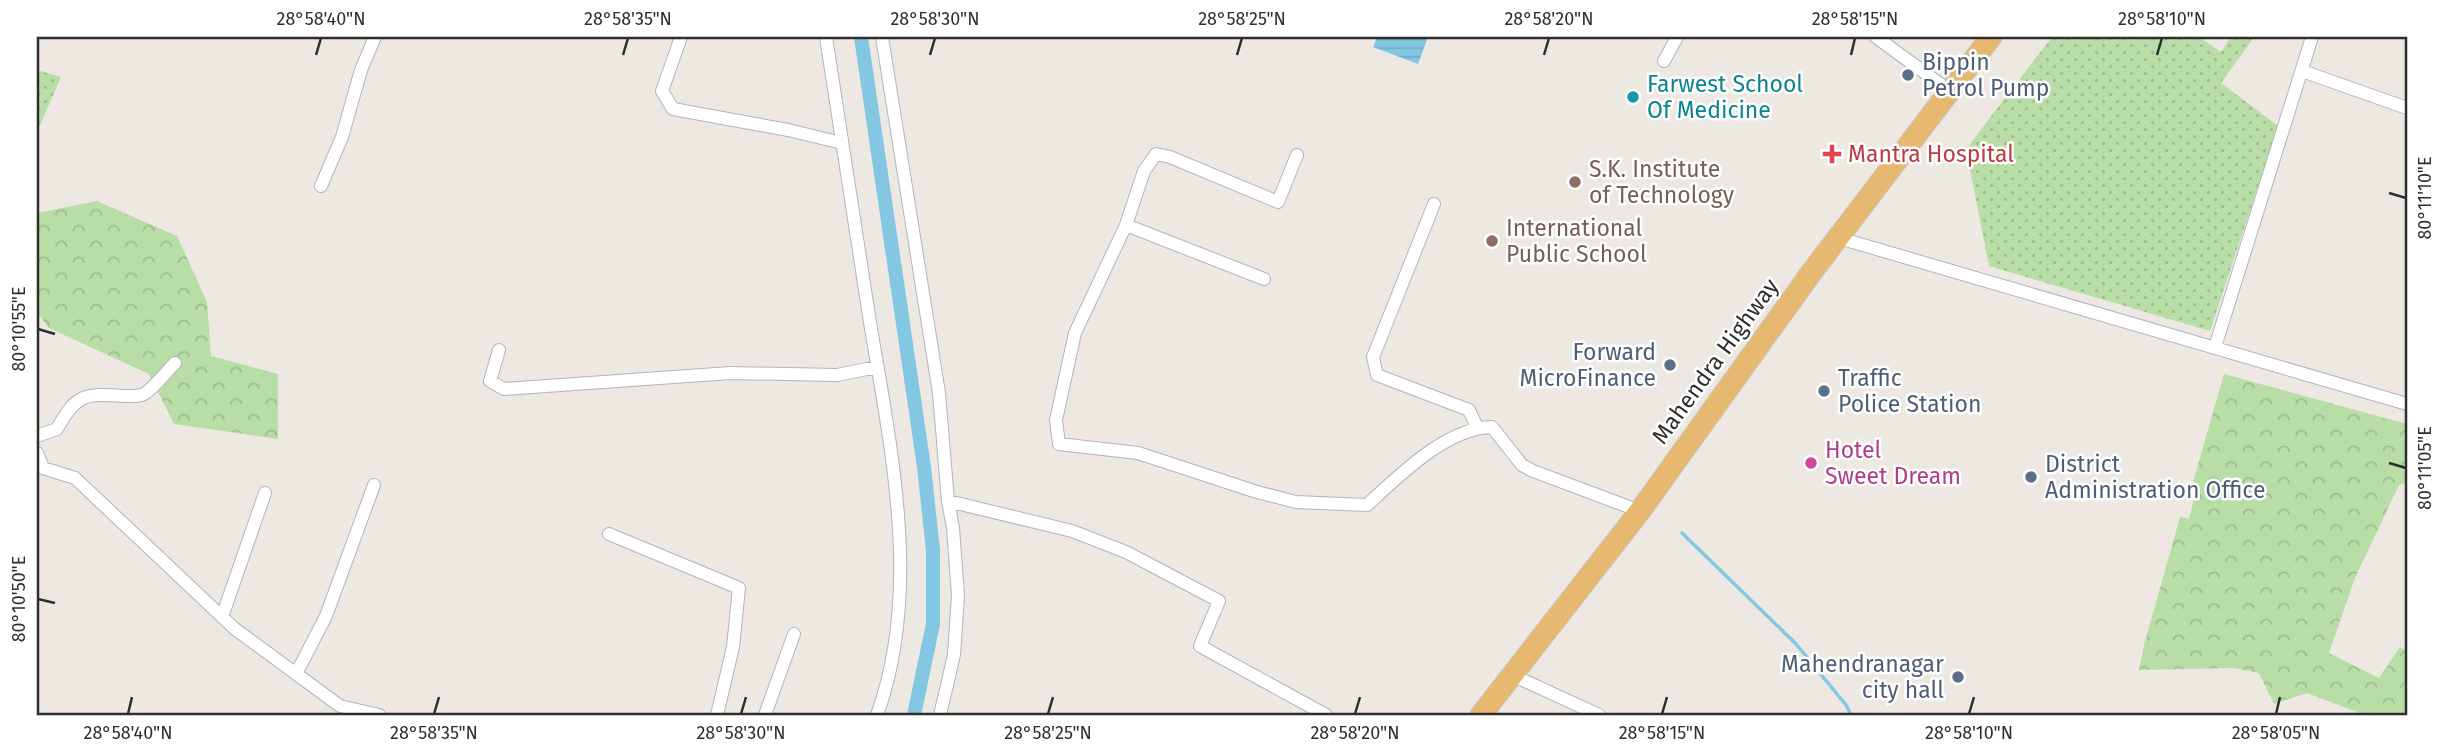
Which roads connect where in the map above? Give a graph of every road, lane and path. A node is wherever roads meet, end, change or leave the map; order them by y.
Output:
1 (375, 37) edge
2 (681, 37) edge
3 (826, 37) edge
4 (882, 37) edge
5 (1677, 37) edge
6 (1875, 37) edge
7 (1991, 37) edge
8 (2312, 37) edge
9 (1664, 61) dead end
10 (2302, 71) junction
11 (1951, 92) junction
12 (2407, 107) edge
13 (842, 143) junction
14 (1297, 155) dead end
15 (321, 186) dead end
16 (1434, 204) dead end
17 (1126, 225) junction
18 (1839, 238) junction
19 (1264, 279) dead end
20 (2215, 347) junction
21 (499, 350) dead end
22 (175, 363) dead end
23 (877, 367) junction
24 (2407, 404) edge
25 (1477, 427) junction
26 (37, 436) edge
27 (37, 453) edge
28 (43, 468) junction
29 (37, 481) edge
30 (373, 485) dead end
31 (265, 493) dead end
32 (948, 500) junction
33 (1640, 511) junction
34 (609, 534) dead end
35 (222, 617) junction
36 (794, 634) dead end
37 (296, 674) junction
38 (1512, 675) junction
39 (378, 715) edge
40 (717, 715) edge
41 (765, 715) edge
42 (877, 715) edge
43 (940, 715) edge
44 (1326, 715) edge
45 (1481, 715) edge
46 (1599, 715) edge

1 - 15 street
2 - 13 street
3 - 13 street
4 - 32 street
5 - 9 street
6 - 11 street
7 - 11 highway, Mahendra Highway
8 - 10 street
10 - 12 street
10 - 20 street
11 - 18 highway, Mahendra Highway
13 - 23 street
14 - 17 street
16 - 25 street
17 - 19 street
17 - 25 street
18 - 20 street
18 - 33 highway, Mahendra Highway
20 - 24 street
21 - 23 street
22 - 26 street
23 - 42 street
25 - 33 street
27 - 28 street
28 - 29 street
28 - 35 street
30 - 37 street
31 - 35 street
32 - 43 street
32 - 44 street
33 - 38 highway, Mahendra Highway
34 - 40 street
35 - 37 street
36 - 41 street
37 - 39 street
38 - 45 highway, Mahendra Highway
38 - 46 street

